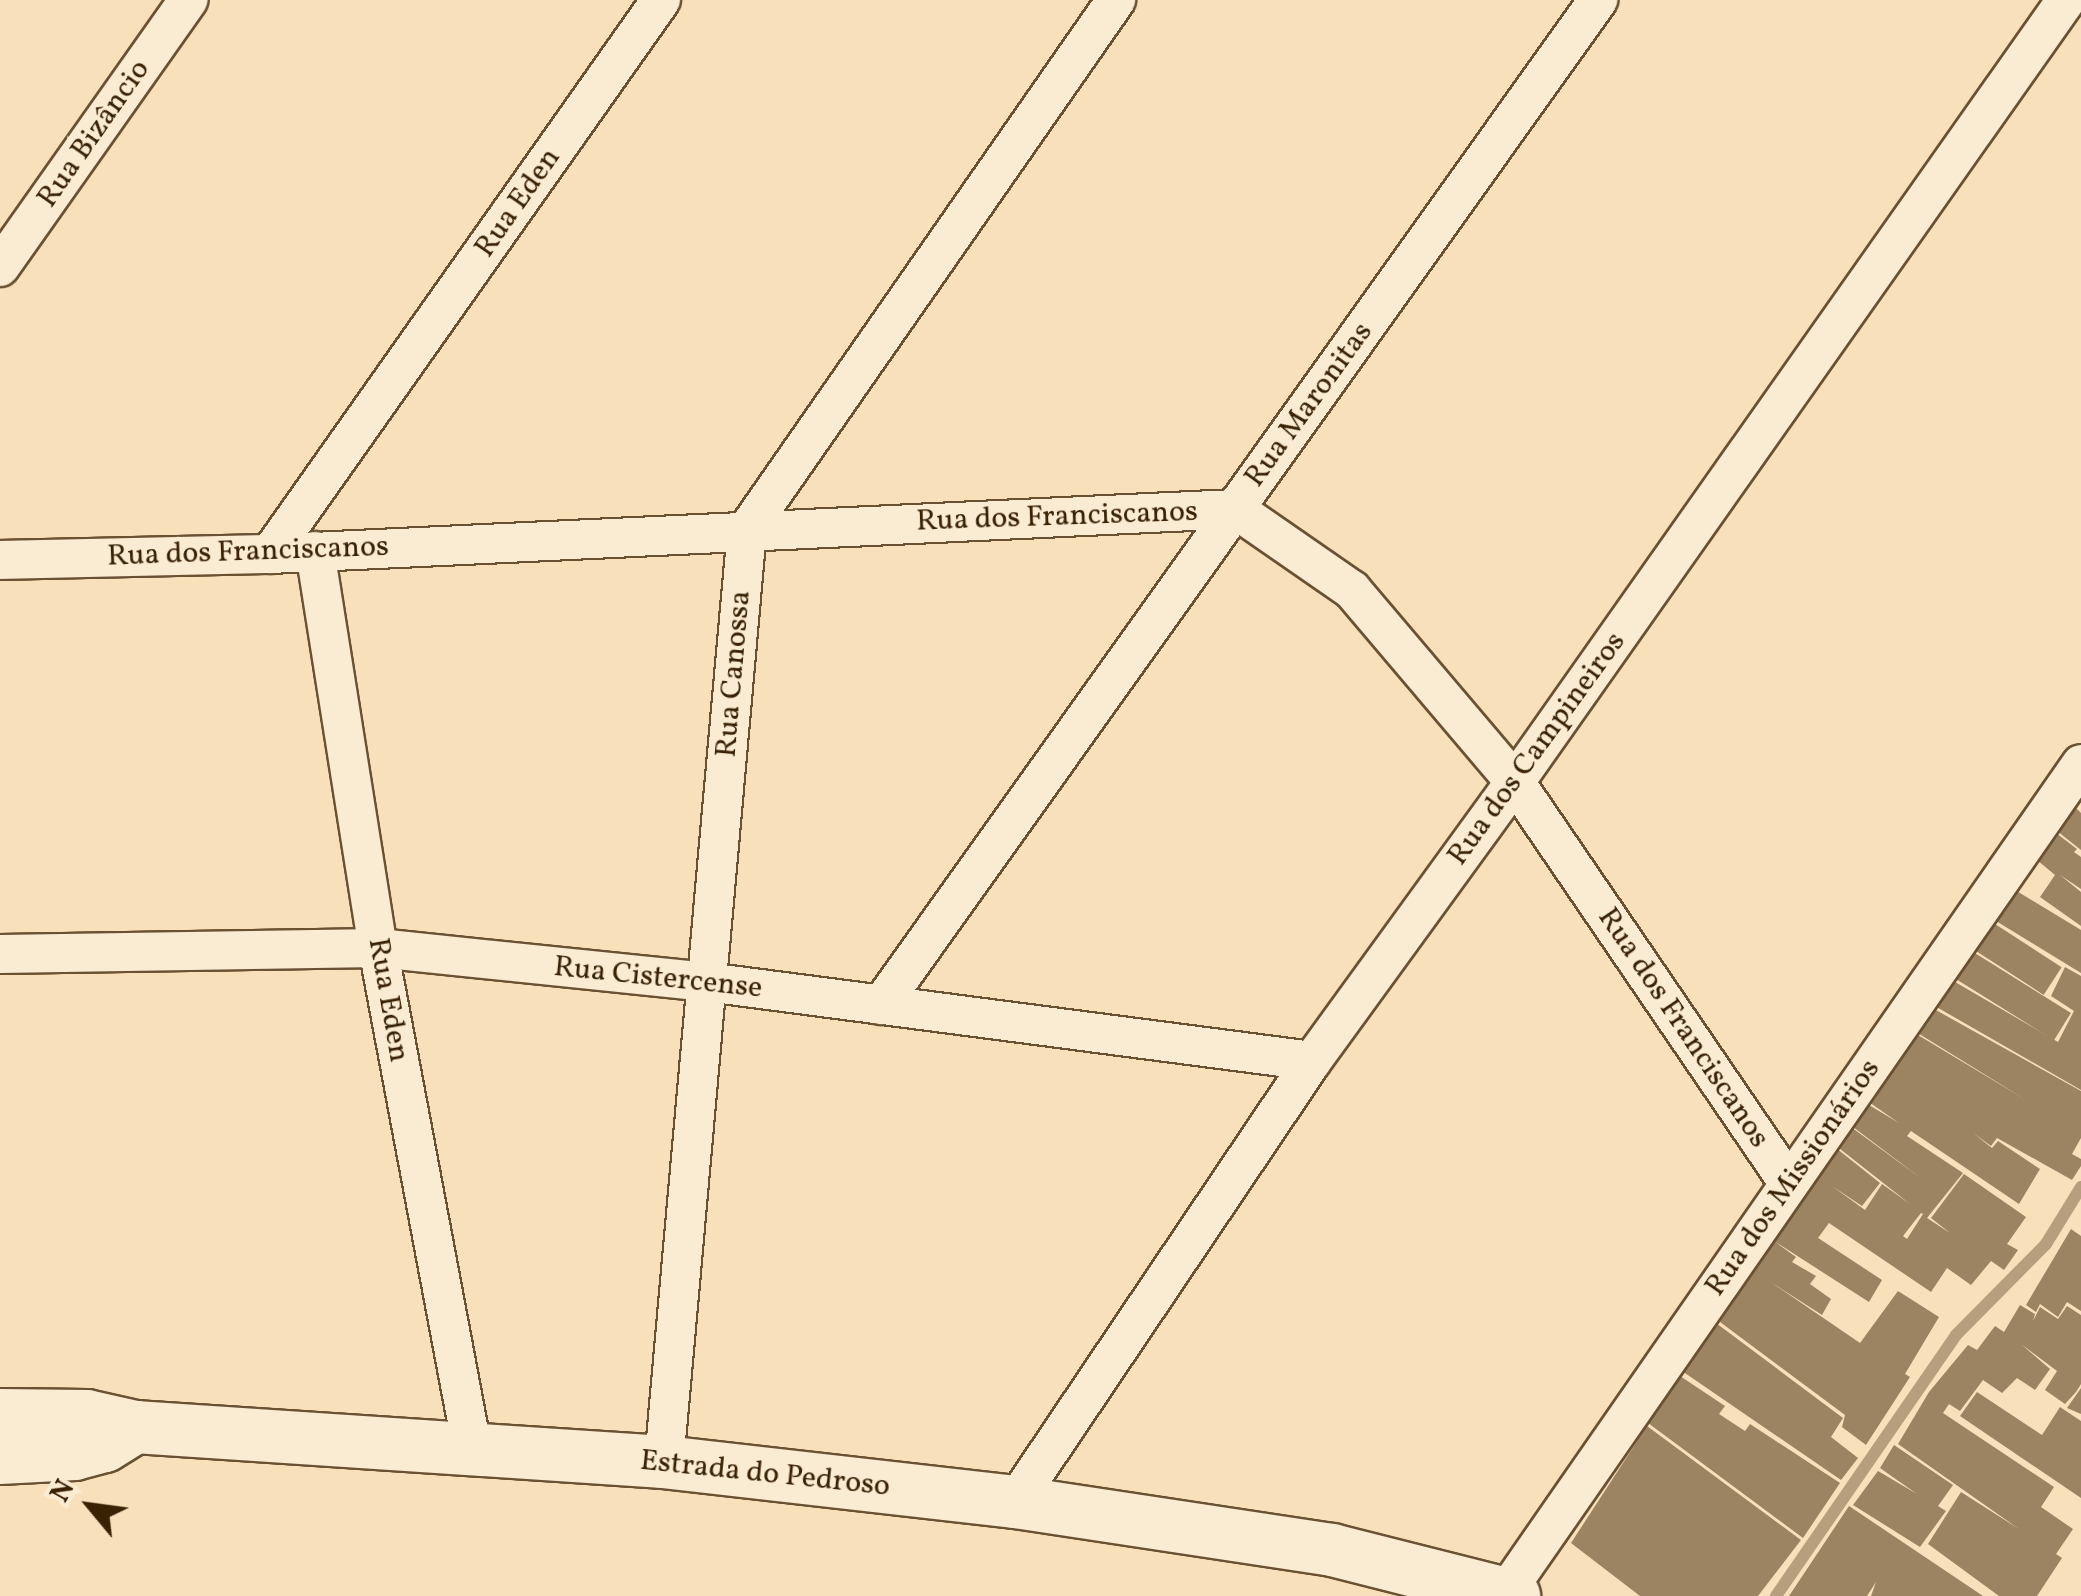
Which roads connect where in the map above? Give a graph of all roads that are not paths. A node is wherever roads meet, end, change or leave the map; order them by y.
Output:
1 (188, 0) edge
2 (661, 0) edge
3 (1116, 0) edge
4 (1598, 0) edge
5 (2067, 5) edge
6 (0, 267) edge
7 (1235, 509) junction
8 (747, 530) junction
9 (315, 551) junction
10 (270, 554) junction
11 (0, 560) edge
12 (2081, 764) edge
13 (1515, 782) junction
14 (378, 948) junction
15 (0, 954) edge
16 (707, 982) junction
17 (881, 1006) junction
18 (1312, 1061) junction
19 (1790, 1183) junction
20 (0, 1415) edge
21 (135, 1427) junction
22 (472, 1448) junction
23 (0, 1458) edge
24 (664, 1462) junction
25 (1015, 1502) junction
26 (1406, 1581) edge
27 (1508, 1595) edge

1 - 6 street, Rua Bizâncio
2 - 10 street, Rua Eden
3 - 8 street, Rua Canossa
4 - 7 street, Rua Maronitas
5 - 13 street, Rua dos Campineiros
7 - 8 street, Rua dos Franciscanos
7 - 13 street, Rua dos Franciscanos
7 - 17 street, Rua Maronitas
8 - 9 street, Rua dos Franciscanos
8 - 16 street, Rua Canossa
9 - 10 street, Rua dos Franciscanos
9 - 14 street, Rua Eden
10 - 11 street, Rua dos Franciscanos
12 - 19 street, Rua dos Missionários
13 - 18 street, Rua dos Campineiros
13 - 19 street, Rua dos Franciscanos
14 - 15 street, Rua Cistercense
14 - 16 street, Rua Cistercense
14 - 22 street, Rua Eden
16 - 17 street, Rua Cistercense
16 - 24 street, Rua Canossa
17 - 18 street, Rua Cistercense
18 - 25 street, Rua dos Campineiros
19 - 27 street, Rua dos Missionários
20 - 21 main road, Estrada do Pedroso
21 - 22 main road, Estrada do Pedroso
21 - 23 main road
22 - 24 main road, Estrada do Pedroso
24 - 25 main road, Estrada do Pedroso
25 - 26 main road, Estrada do Pedroso
26 - 27 main road, Estrada do Pedroso

